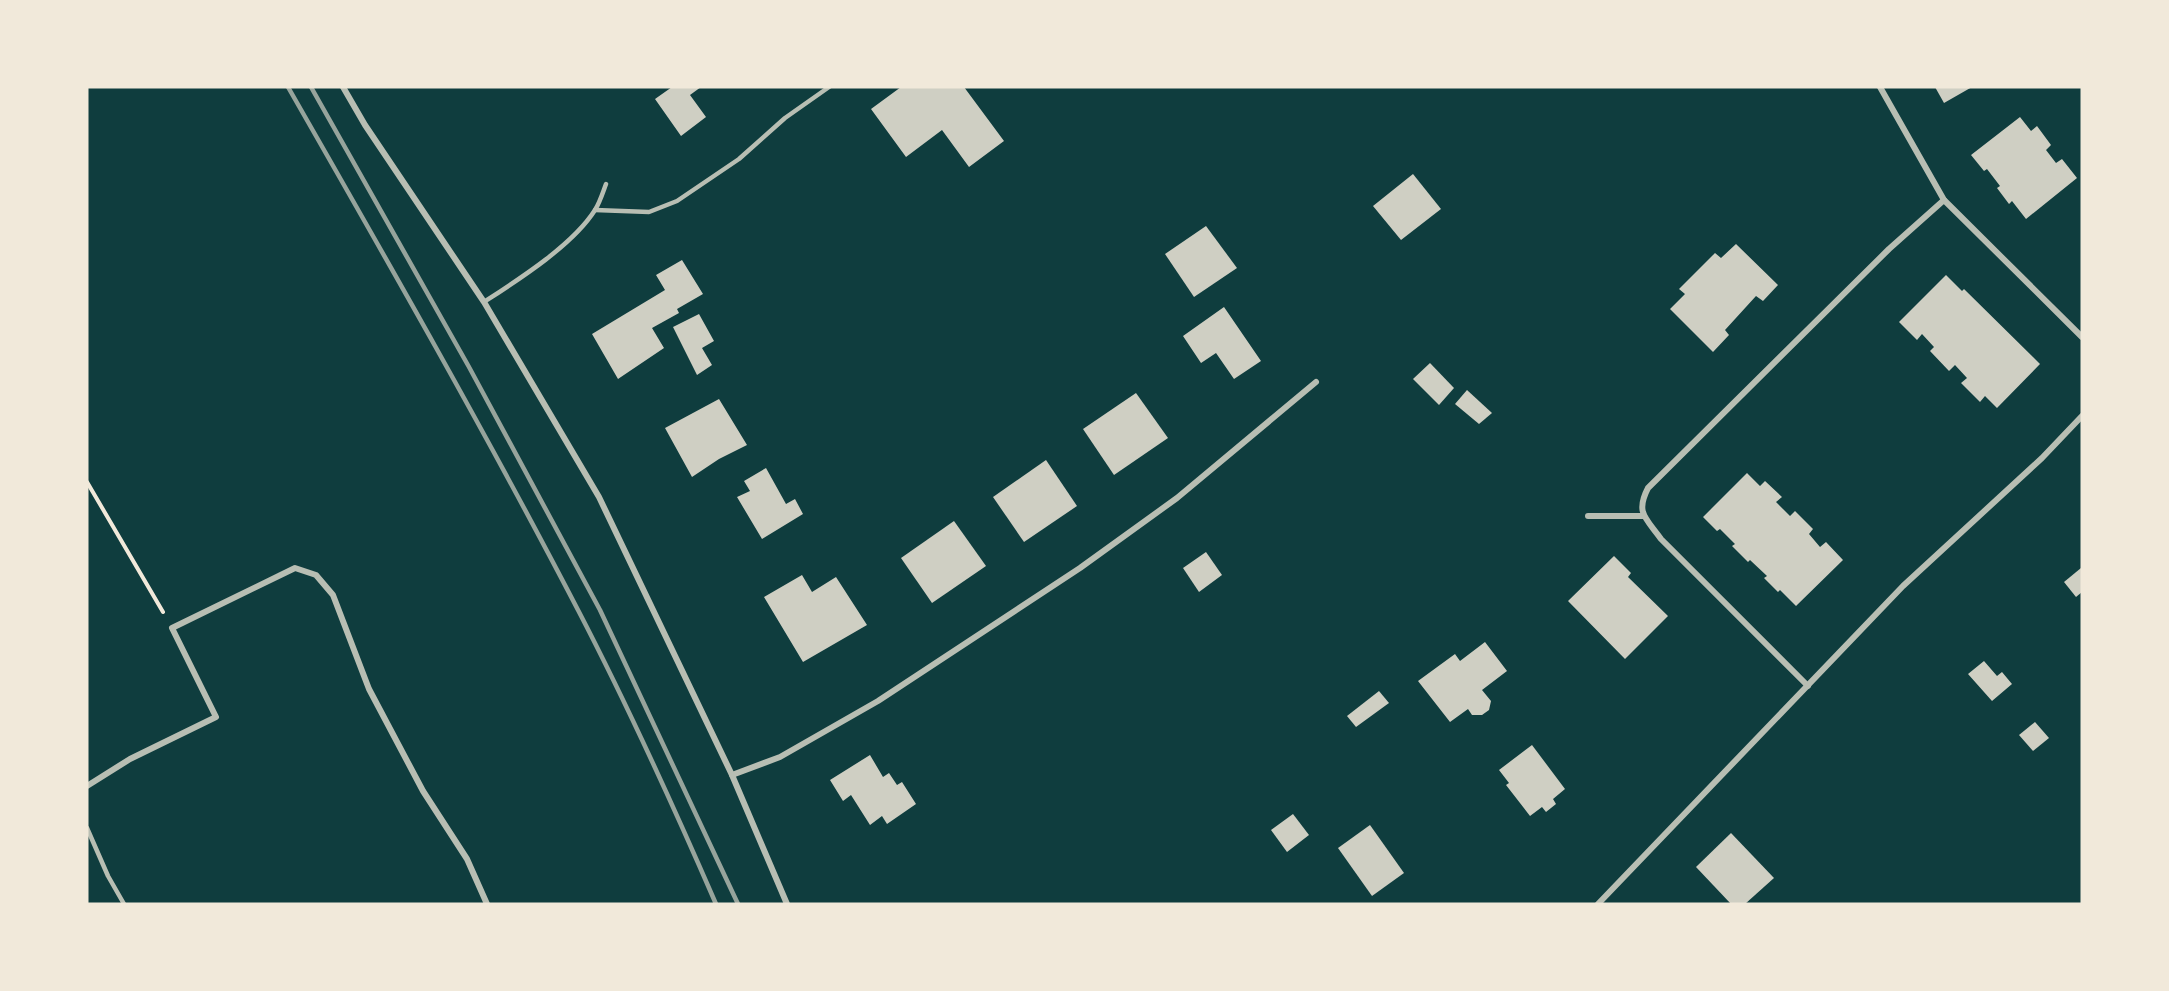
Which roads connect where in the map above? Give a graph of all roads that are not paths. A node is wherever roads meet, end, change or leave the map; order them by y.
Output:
1 (343, 87) edge
2 (829, 87) edge
3 (1880, 87) edge
4 (606, 184) dead end
5 (1944, 200) junction
6 (595, 210) junction
7 (483, 302) junction
8 (2082, 337) edge
9 (1316, 382) dead end
10 (2082, 416) edge
11 (1588, 516) dead end
12 (1644, 516) junction
13 (1808, 686) junction
14 (732, 775) junction
15 (87, 786) edge
16 (87, 828) edge
17 (124, 904) edge
18 (487, 904) edge
19 (787, 904) edge
20 (1598, 904) edge

1 - 7 street
2 - 6 lane
3 - 5 street
4 - 6 lane
5 - 8 street
5 - 12 street
6 - 7 lane
7 - 14 street
9 - 14 street
10 - 13 street
11 - 12 street
12 - 13 street
13 - 20 street
14 - 19 street
15 - 18 street
16 - 17 lane

